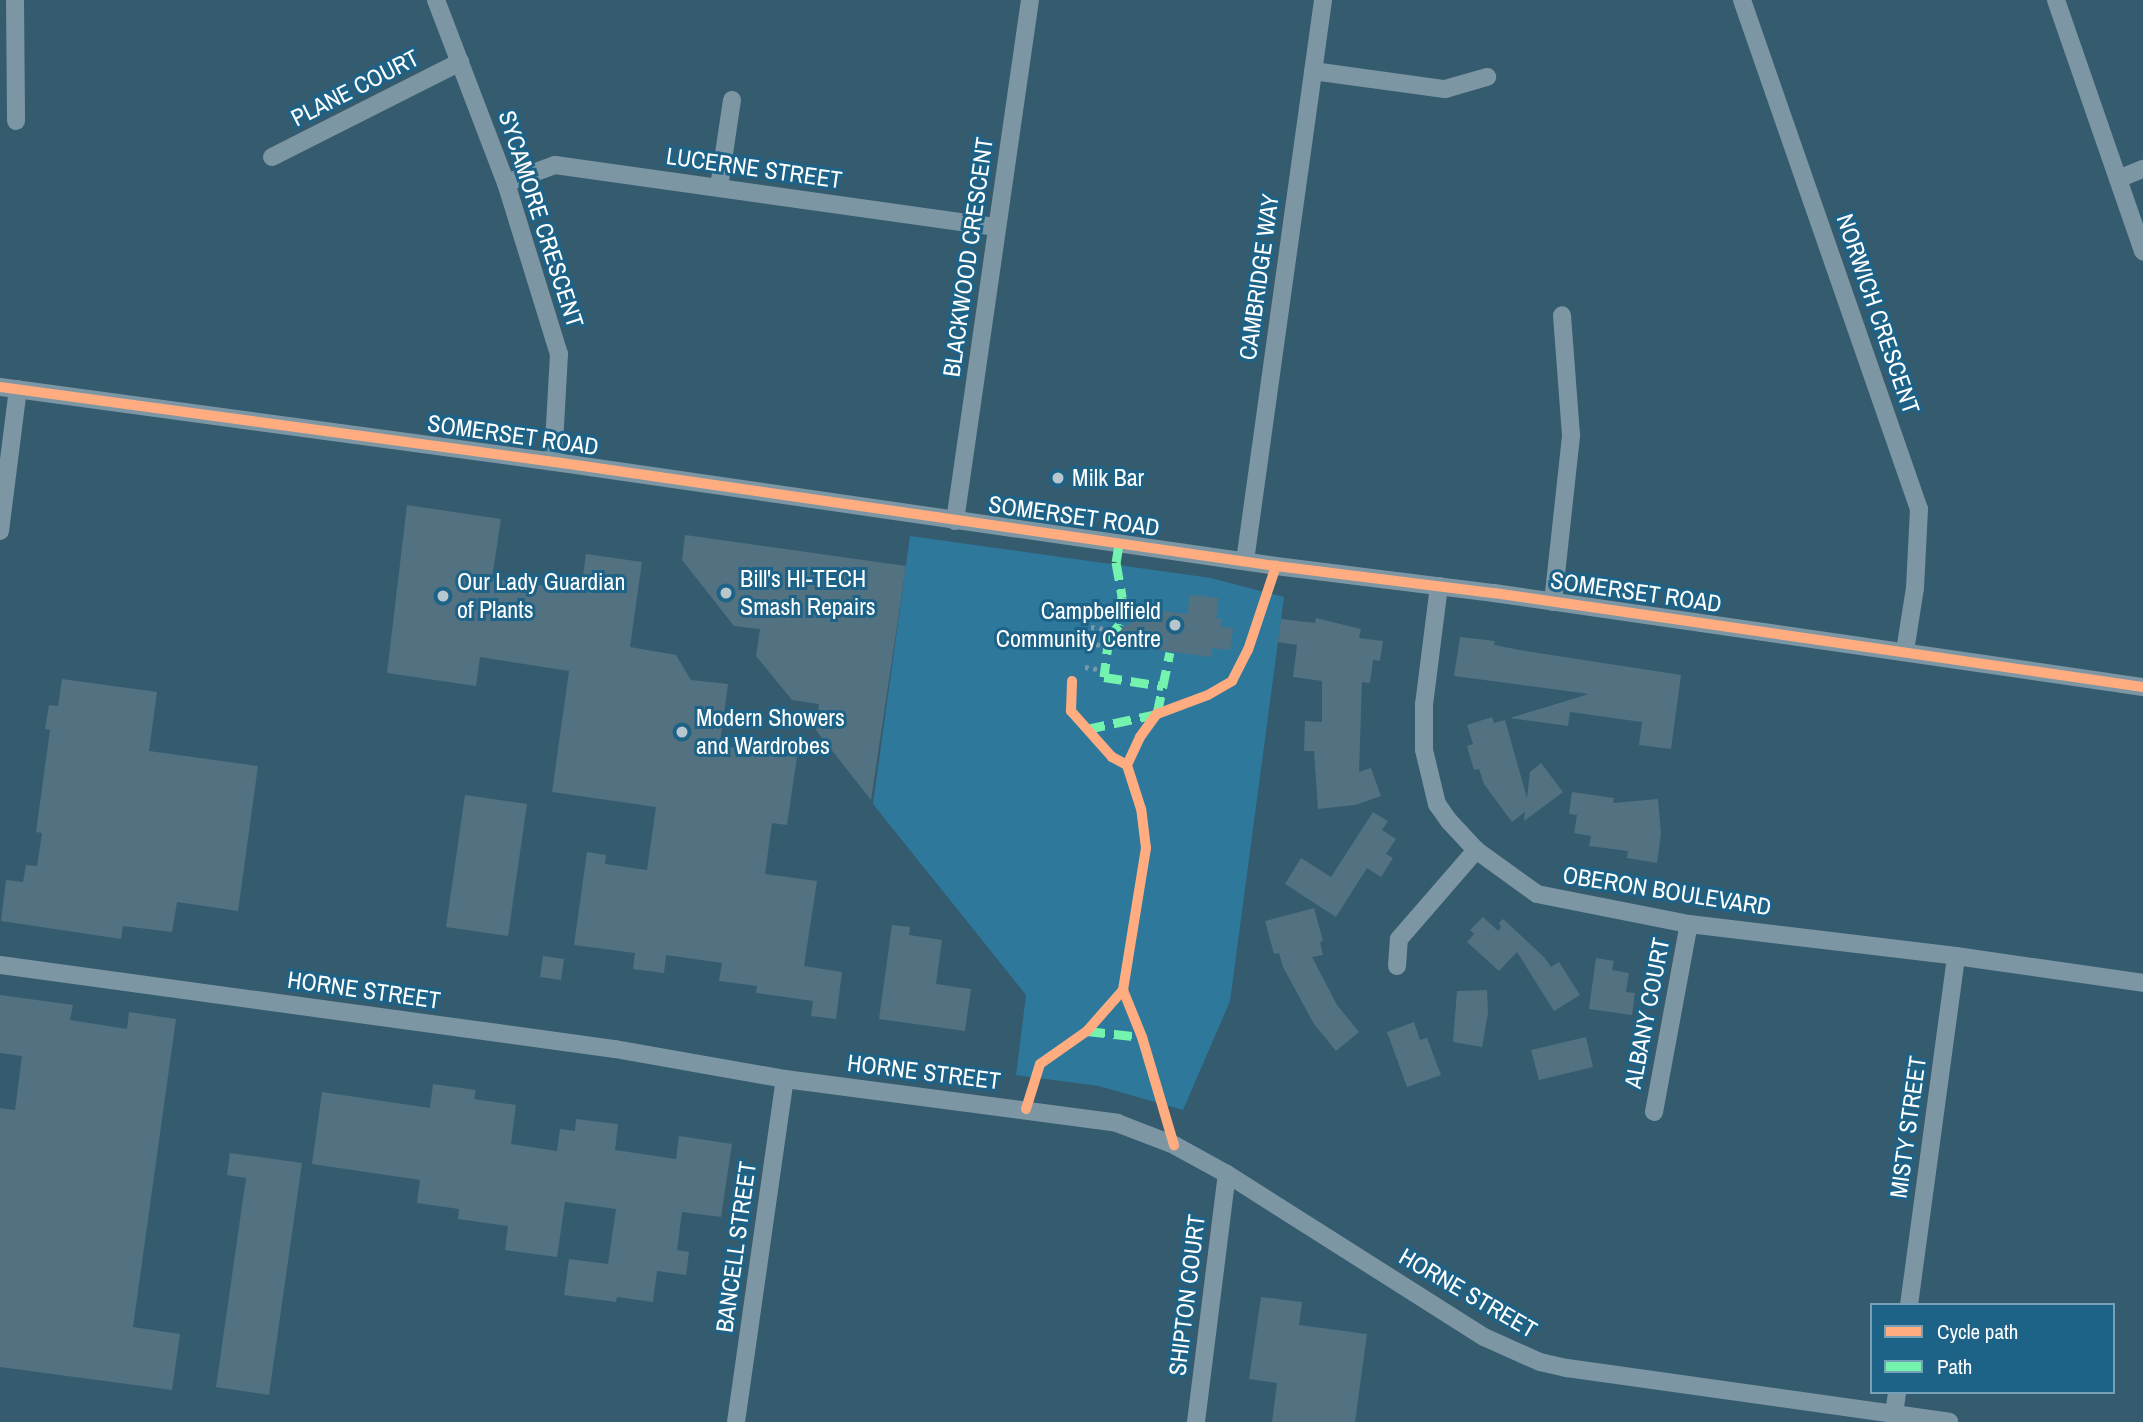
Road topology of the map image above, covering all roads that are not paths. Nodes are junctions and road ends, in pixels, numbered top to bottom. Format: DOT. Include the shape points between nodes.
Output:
graph roads {
  1 [pos="15,0"];
  2 [pos="436,0"];
  3 [pos="1030,0"];
  4 [pos="1323,0"];
  5 [pos="1742,0"];
  6 [pos="2056,0"];
  7 [pos="460,62"];
  8 [pos="1313,71"];
  9 [pos="1487,77"];
  10 [pos="732,100"];
  11 [pos="16,121"];
  12 [pos="272,157"];
  13 [pos="2143,169"];
  14 [pos="2118,178"];
  15 [pos="506,183"];
  16 [pos="719,187"];
  17 [pos="997,227"];
  18 [pos="2143,251"];
  19 [pos="1562,316"];
  20 [pos="0,387"];
  21 [pos="19,389"];
  22 [pos="553,461"];
  23 [pos="955,521"];
  24 [pos="0,531"];
  25 [pos="1245,561"];
  26 [pos="1438,586"];
  27 [pos="1553,601"];
  28 [pos="1905,652"];
  29 [pos="2143,687"];
  30 [pos="1476,850"];
  31 [pos="1689,923"];
  32 [pos="1956,956"];
  33 [pos="0,965"];
  34 [pos="1397,966"];
  35 [pos="2143,983"];
  36 [pos="785,1079"];
  37 [pos="1654,1112"];
  38 [pos="1227,1174"];
  39 [pos="1909,1303"];
  40 [pos="1897,1394"];
  41 [pos="1894,1414"];
  42 [pos="736,1422"];
  43 [pos="1196,1422"];
  44 [pos="1949,1422"];
  1 -- 11 [label="street"];
  2 -- 7 [label="street, SYCAMORE CRESCENT"];
  3 -- 17 [label="street, BLACKWOOD CRESCENT"];
  4 -- 8 [label="street, CAMBRIDGE WAY"];
  5 -- 28 [label="street, NORWICH CRESCENT" via="1919,509"];
  6 -- 14 [label="street"];
  7 -- 12 [label="street, PLANE COURT"];
  7 -- 15 [label="street, SYCAMORE CRESCENT"];
  8 -- 9 [label="street" via="1446,89"];
  8 -- 25 [label="street, CAMBRIDGE WAY"];
  10 -- 16 [label="street"];
  13 -- 14 [label="street"];
  14 -- 18 [label="street"];
  15 -- 16 [label="street, LUCERNE STREET" via="555,165"];
  15 -- 22 [label="street, SYCAMORE CRESCENT" via="559,354"];
  16 -- 17 [label="street, LUCERNE STREET"];
  17 -- 23 [label="street, BLACKWOOD CRESCENT"];
  19 -- 27 [label="street" via="1572,435"];
  20 -- 21 [label="street, SOMERSET ROAD"];
  21 -- 22 [label="street, SOMERSET ROAD"];
  21 -- 24 [label="street"];
  22 -- 23 [label="street, SOMERSET ROAD"];
  23 -- 25 [label="street, SOMERSET ROAD"];
  25 -- 26 [label="street, SOMERSET ROAD"];
  26 -- 27 [label="street, SOMERSET ROAD"];
  26 -- 30 [label="street, OBERON BOULEVARD" via="1424,704 1424,750 1437,804"];
  27 -- 28 [label="street, SOMERSET ROAD"];
  28 -- 29 [label="street, SOMERSET ROAD"];
  30 -- 31 [label="street, OBERON BOULEVARD" via="1537,894"];
  30 -- 34 [label="street" via="1399,939"];
  31 -- 32 [label="street, OBERON BOULEVARD"];
  31 -- 37 [label="street, ALBANY COURT"];
  32 -- 35 [label="street, OBERON BOULEVARD"];
  32 -- 39 [label="street, MISTY STREET"];
  33 -- 36 [label="street, HORNE STREET" via="615,1049"];
  36 -- 38 [label="street, HORNE STREET" via="1117,1123 1174,1144"];
  36 -- 42 [label="street, BANCELL STREET"];
  38 -- 41 [label="street, HORNE STREET" via="1484,1337 1541,1362"];
  38 -- 43 [label="street, SHIPTON COURT"];
  40 -- 41 [label="street"];
  41 -- 44 [label="street, HORNE STREET"];
}
